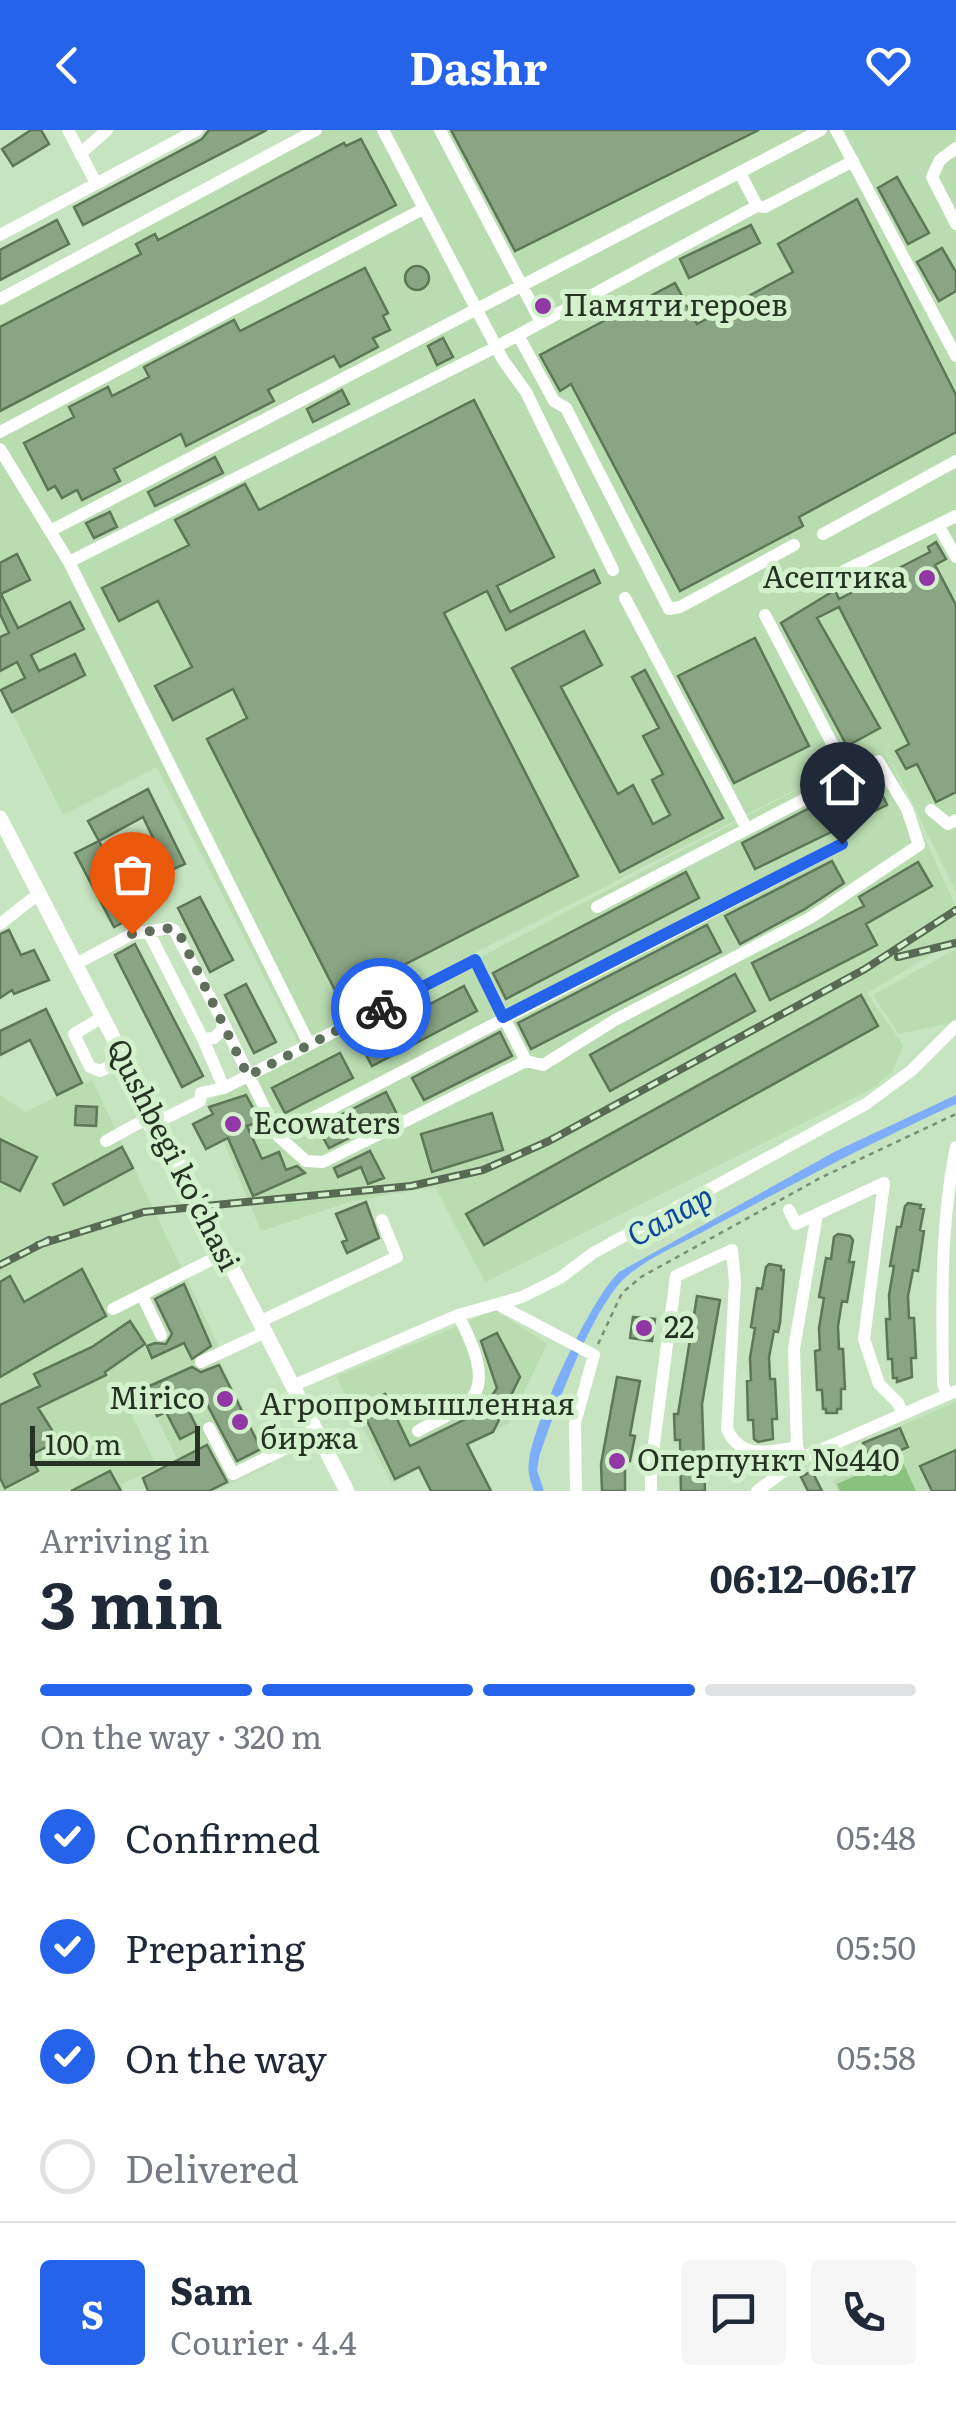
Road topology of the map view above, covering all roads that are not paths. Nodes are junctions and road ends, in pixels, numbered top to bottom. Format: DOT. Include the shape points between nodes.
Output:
graph roads {
  1 [pos="68,130"];
  2 [pos="107,130"];
  3 [pos="197,130"];
  4 [pos="316,130"];
  5 [pos="383,130"];
  6 [pos="440,130"];
  7 [pos="821,130"];
  8 [pos="836,130"];
  9 [pos="956,148"];
  10 [pos="80,154"];
  11 [pos="853,161"];
  12 [pos="740,172"];
  13 [pos="96,184"];
  14 [pos="757,206"];
  15 [pos="422,209"];
  16 [pos="956,224"];
  17 [pos="0,236"];
  18 [pos="521,285"];
  19 [pos="0,299"];
  20 [pos="477,308"];
  21 [pos="541,322"];
  22 [pos="518,336"];
  23 [pos="496,347"];
  24 [pos="956,356"];
  25 [pos="0,432"];
  26 [pos="0,449"];
  27 [pos="956,460"];
  28 [pos="956,516"];
  29 [pos="938,525"];
  30 [pos="50,531"];
  31 [pos="823,534"];
  32 [pos="794,546"];
  33 [pos="956,557"];
  34 [pos="68,562"];
  35 [pos="614,570"];
  36 [pos="844,571"];
  37 [pos="624,598"];
  38 [pos="765,615"];
  39 [pos="849,776"];
  40 [pos="931,810"];
  41 [pos="0,818"];
  42 [pos="956,820"];
  43 [pos="747,829"];
  44 [pos="0,836"];
  45 [pos="842,844"];
  46 [pos="32,898"];
  47 [pos="597,906"];
  48 [pos="0,924"];
  49 [pos="148,931"];
  50 [pos="76,964"];
  51 [pos="503,1017"];
  52 [pos="222,1020"];
  53 [pos="96,1021"];
  54 [pos="956,1026"];
  55 [pos="202,1039"];
  56 [pos="309,1044"];
  57 [pos="526,1061"];
  58 [pos="117,1063"];
  59 [pos="248,1076"];
  60 [pos="224,1088"];
  61 [pos="151,1122"];
  62 [pos="278,1136"];
  63 [pos="106,1140"];
  64 [pos="956,1147"];
  65 [pos="789,1210"];
  66 [pos="816,1214"];
  67 [pos="382,1220"];
  68 [pos="217,1257"];
  69 [pos="142,1296"];
  70 [pos="500,1306"];
  71 [pos="112,1309"];
  72 [pos="458,1316"];
  73 [pos="258,1329"];
  74 [pos="161,1335"];
  75 [pos="201,1362"];
  76 [pos="289,1388"];
  77 [pos="952,1393"];
  78 [pos="903,1414"];
  79 [pos="209,1428"];
  80 [pos="418,1430"];
  81 [pos="313,1435"];
  82 [pos="799,1453"];
  83 [pos="337,1491"];
  84 [pos="347,1491"];
  85 [pos="576,1491"];
  86 [pos="651,1491"];
  87 [pos="757,1491"];
  1 -- 10 [label="street"];
  2 -- 10 [label="street"];
  3 -- 13 [label="street"];
  4 -- 19 [label="street"];
  5 -- 15 [label="street"];
  6 -- 18 [label="street"];
  7 -- 12 [label="street"];
  8 -- 11 [label="street"];
  9 -- 16 [label="street" via="932,177"];
  10 -- 13 [label="street"];
  11 -- 14 [label="street"];
  11 -- 24 [label="street"];
  12 -- 14 [label="street"];
  12 -- 18 [label="street"];
  13 -- 17 [label="street"];
  14 -- 21 [label="street"];
  15 -- 20 [label="street"];
  15 -- 25 [label="street"];
  18 -- 20 [label="street"];
  18 -- 21 [label="street"];
  20 -- 23 [label="street"];
  20 -- 30 [label="street"];
  21 -- 22 [label="street"];
  22 -- 23 [label="street"];
  22 -- 32 [label="street" via="554,400 566,408 669,609"];
  23 -- 34 [label="street"];
  23 -- 35 [label="street" via="526,392"];
  26 -- 30 [label="street"];
  27 -- 31 [label="street"];
  28 -- 29 [label="street"];
  29 -- 33 [label="street"];
  29 -- 36 [label="street"];
  30 -- 34 [label="street"];
  34 -- 56 [label="street"];
  37 -- 43 [label="street"];
  38 -- 39 [label="street"];
  39 -- 43 [label="street"];
  39 -- 57 [label="street" via="878,761 919,844 810,918 615,1020 551,1062"];
  40 -- 42 [label="street" via="948,824"];
  41 -- 50 [label="main road, Qushbegi ko'chasi"];
  43 -- 47 [label="street"];
  44 -- 46 [label="main road, Qushbegi ko'chasi"];
  45 -- 51 [label="street"];
  46 -- 48 [label="street"];
  46 -- 53 [label="main road, Qushbegi ko'chasi"];
  49 -- 50 [label="street"];
  49 -- 52 [label="street" via="170,928 180,935"];
  49 -- 55 [label="street"];
  50 -- 61 [label="main road, Qushbegi ko'chasi"];
  51 -- 56 [label="street" via="475,960"];
  51 -- 57 [label="street"];
  51 -- 62 [label="street"];
  52 -- 55 [label="street" via="220,1034"];
  52 -- 59 [label="street"];
  53 -- 58 [label="main road, Qushbegi ko'chasi"];
  53 -- 58 [label="street" via="74,1034 90,1067 100,1071"];
  54 -- 70 [label="street" via="866,1104"];
  55 -- 60 [label="street"];
  56 -- 59 [label="street"];
  57 -- 62 [label="street" via="323,1162 306,1161"];
  58 -- 61 [label="main road, Qushbegi ko'chasi"];
  59 -- 60 [label="street"];
  59 -- 62 [label="street"];
  60 -- 61 [label="street"];
  61 -- 63 [label="street"];
  61 -- 68 [label="main road, Qushbegi ko'chasi"];
  61 -- 73 [label="main road, Qushbegi ko'chasi"];
  64 -- 77 [label="street" via="942,1280 943,1384"];
  65 -- 66 [label="street" via="796,1224"];
  66 -- 78 [label="street" via="884,1183 864,1339 879,1384"];
  66 -- 82 [label="street" via="795,1334"];
  67 -- 73 [label="street" via="397,1257"];
  68 -- 69 [label="street"];
  68 -- 73 [label="main road, Qushbegi ko'chasi"];
  69 -- 71 [label="street"];
  69 -- 74 [label="street"];
  70 -- 72 [label="street"];
  70 -- 85 [label="street" via="594,1354 575,1423"];
  72 -- 76 [label="street"];
  72 -- 80 [label="street" via="476,1349 478,1389 469,1402"];
  73 -- 75 [label="street"];
  73 -- 76 [label="main road, Qushbegi ko'chasi"];
  76 -- 81 [label="main road, Qushbegi ko'chasi"];
  77 -- 78 [label="street"];
  78 -- 82 [label="street"];
  79 -- 81 [label="street" via="233,1474"];
  81 -- 83 [label="main road, Qushbegi ko'chasi"];
  81 -- 84 [label="main road, Qushbegi ko'chasi"];
  82 -- 86 [label="street" via="751,1452 727,1428 732,1250 676,1276"];
  82 -- 87 [label="street"];
}
